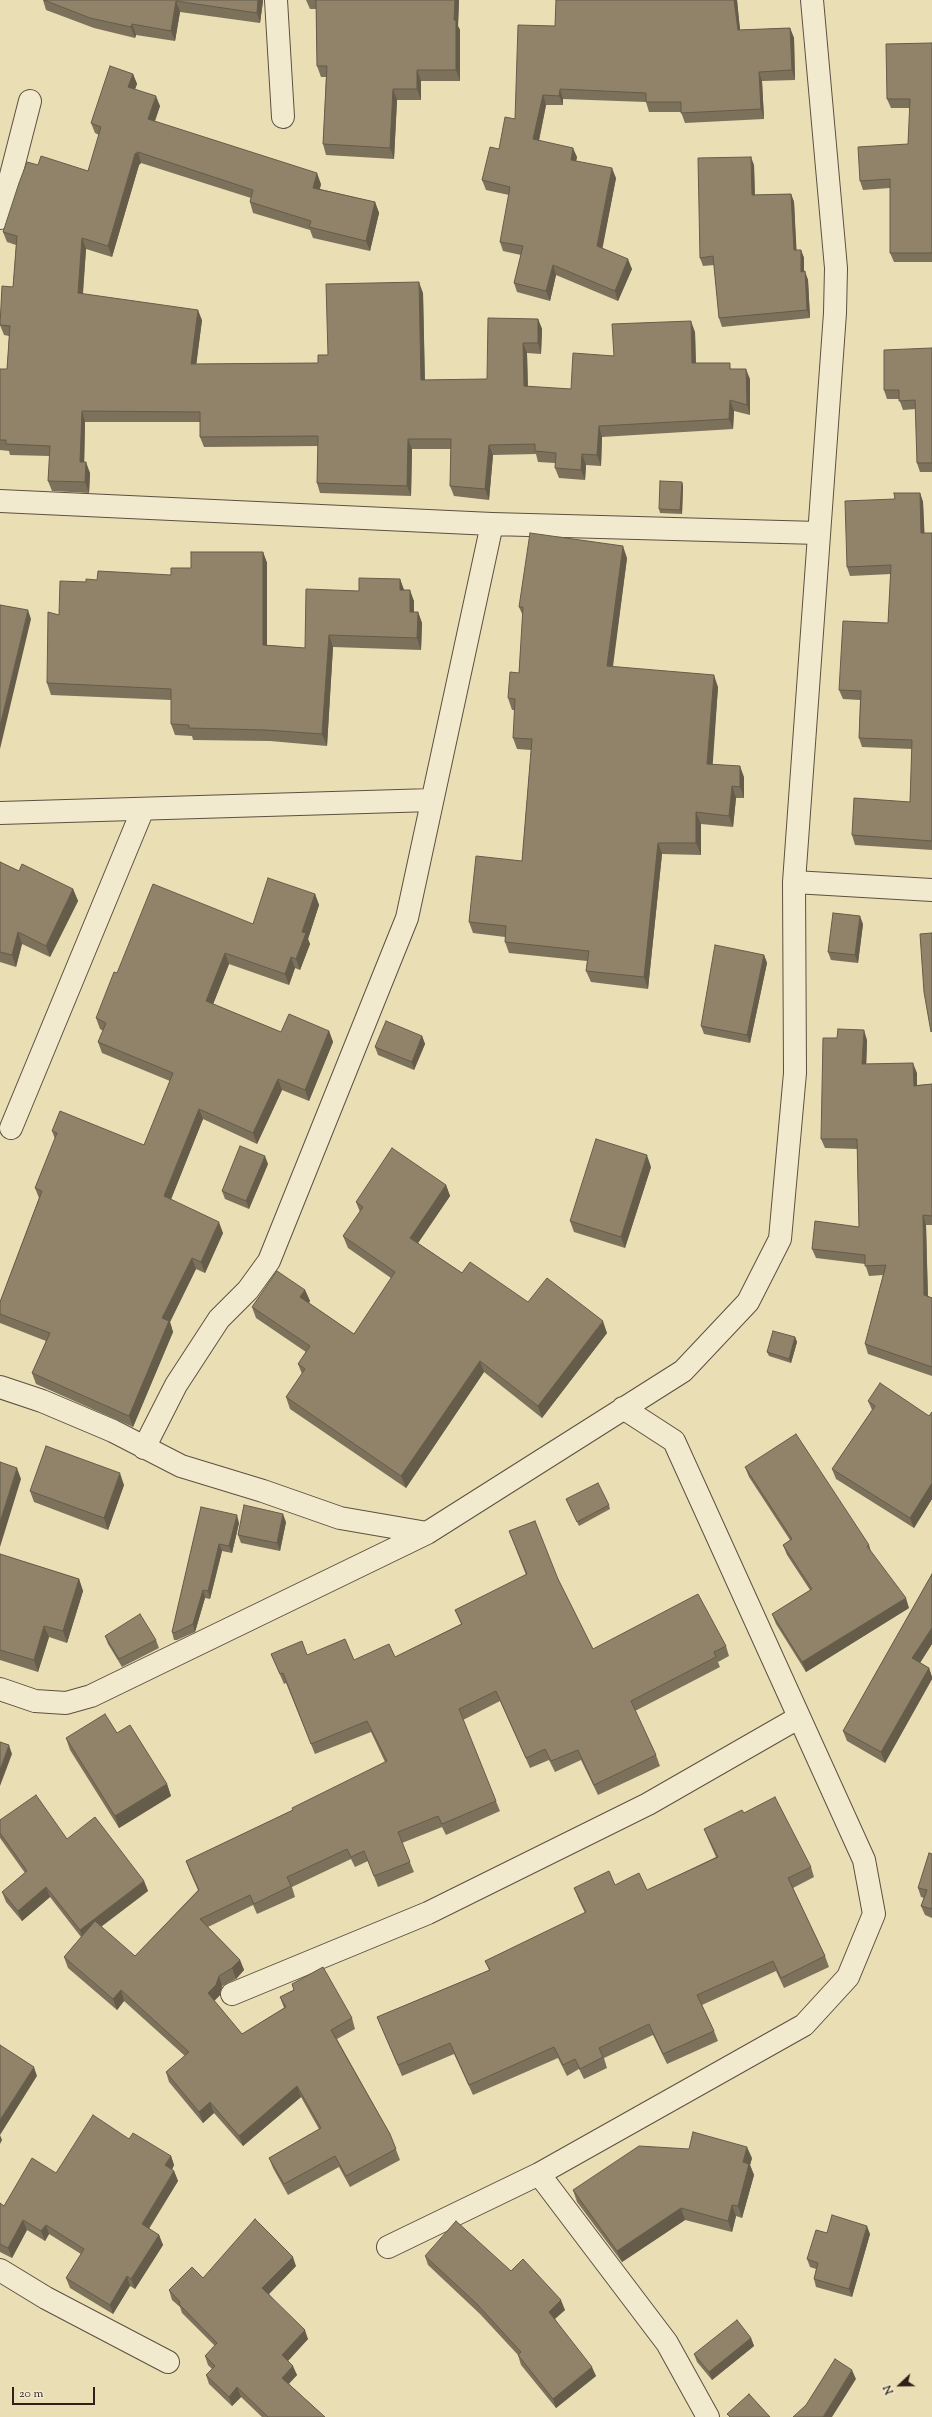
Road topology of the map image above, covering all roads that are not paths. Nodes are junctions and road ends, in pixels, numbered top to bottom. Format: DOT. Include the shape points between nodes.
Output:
graph roads {
  1 [pos="276,0"];
  2 [pos="812,0"];
  3 [pos="30,101"];
  4 [pos="283,117"];
  5 [pos="6,175"];
  6 [pos="0,218"];
  7 [pos="0,501"];
  8 [pos="492,524"];
  9 [pos="818,533"];
  10 [pos="432,800"];
  11 [pos="143,809"];
  12 [pos="0,813"];
  13 [pos="794,882"];
  14 [pos="932,890"];
  15 [pos="11,1128"];
  16 [pos="0,1387"];
  17 [pos="623,1408"];
  18 [pos="144,1448"];
  19 [pos="427,1533"];
  20 [pos="0,1689"];
  21 [pos="798,1718"];
  22 [pos="232,1994"];
  23 [pos="539,2174"];
  24 [pos="388,2247"];
  25 [pos="0,2270"];
  26 [pos="168,2362"];
  27 [pos="708,2417"];
  1 -- 4 [label="street"];
  2 -- 9 [label="street" via="836,268 835,313"];
  3 -- 5 [label="street"];
  5 -- 6 [label="street"];
  7 -- 8 [label="street"];
  8 -- 9 [label="street"];
  8 -- 10 [label="street"];
  9 -- 13 [label="street"];
  10 -- 11 [label="street"];
  10 -- 18 [label="street" via="407,918 269,1261 248,1290 214,1325 176,1385"];
  11 -- 12 [label="street"];
  11 -- 15 [label="street"];
  13 -- 14 [label="street"];
  13 -- 17 [label="street" via="795,1073 780,1239 748,1302 683,1371"];
  16 -- 18 [label="street" via="114,1431"];
  17 -- 19 [label="street"];
  17 -- 21 [label="street" via="674,1442"];
  18 -- 19 [label="street" via="181,1466 340,1518"];
  19 -- 20 [label="street" via="91,1696 66,1703 35,1701"];
  21 -- 22 [label="street" via="648,1804 428,1913"];
  21 -- 23 [label="street" via="864,1860 874,1914 848,1977 804,2025"];
  23 -- 24 [label="street"];
  23 -- 27 [label="street" via="667,2343"];
  25 -- 26 [label="street" via="46,2298"];
}
